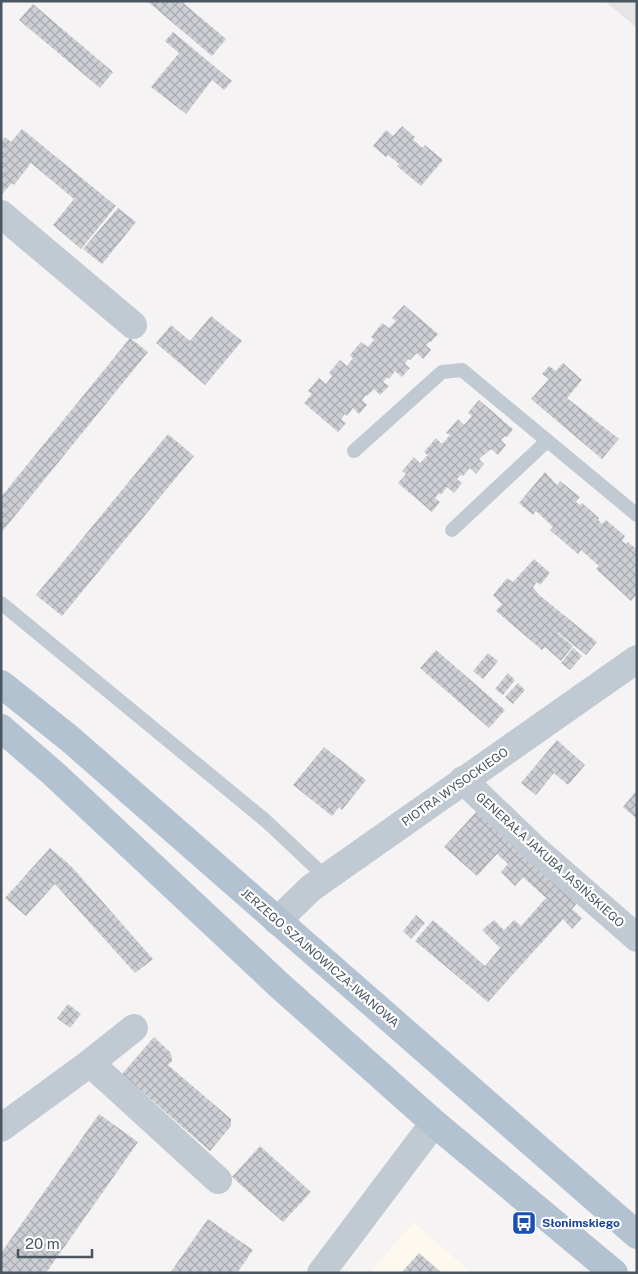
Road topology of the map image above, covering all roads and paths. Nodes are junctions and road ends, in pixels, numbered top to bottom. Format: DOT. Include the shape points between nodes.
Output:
graph roads {
  1 [pos="1,214"];
  2 [pos="133,325"];
  3 [pos="547,441"];
  4 [pos="354,451"];
  5 [pos="637,515"];
  6 [pos="452,530"];
  7 [pos="1,603"];
  8 [pos="637,659"];
  9 [pos="1,684"];
  10 [pos="1,728"];
  11 [pos="463,780"];
  12 [pos="325,879"];
  13 [pos="277,920"];
  14 [pos="637,938"];
  15 [pos="134,1028"];
  16 [pos="90,1063"];
  17 [pos="434,1123"];
  18 [pos="1,1128"];
  19 [pos="218,1180"];
  20 [pos="637,1235"];
  21 [pos="326,1271"];
  22 [pos="614,1273"];
  1 -- 2 [label="street"];
  3 -- 4 [label="lane" via="462,370 452,370 442,372"];
  3 -- 5 [label="lane"];
  3 -- 6 [label="lane"];
  7 -- 12 [label="lane" via="266,820"];
  8 -- 11 [label="street, PIOTRA WYSOCKIEGO"];
  9 -- 13 [label="main road, JERZEGO SZAJNOWICZA-IWANOWA" via="70,739"];
  10 -- 17 [label="main road" via="279,985"];
  11 -- 12 [label="street, PIOTRA WYSOCKIEGO"];
  11 -- 14 [label="street, GENERAŁA JAKUBA JASIŃSKIEGO" via="534,849"];
  12 -- 13 [label="street, PIOTRA WYSOCKIEGO"];
  13 -- 20 [label="main road, JERZEGO SZAJNOWICZA-IWANOWA"];
  15 -- 16 [label="street"];
  16 -- 18 [label="street"];
  16 -- 19 [label="street"];
  17 -- 21 [label="street"];
  17 -- 22 [label="main road"];
}
